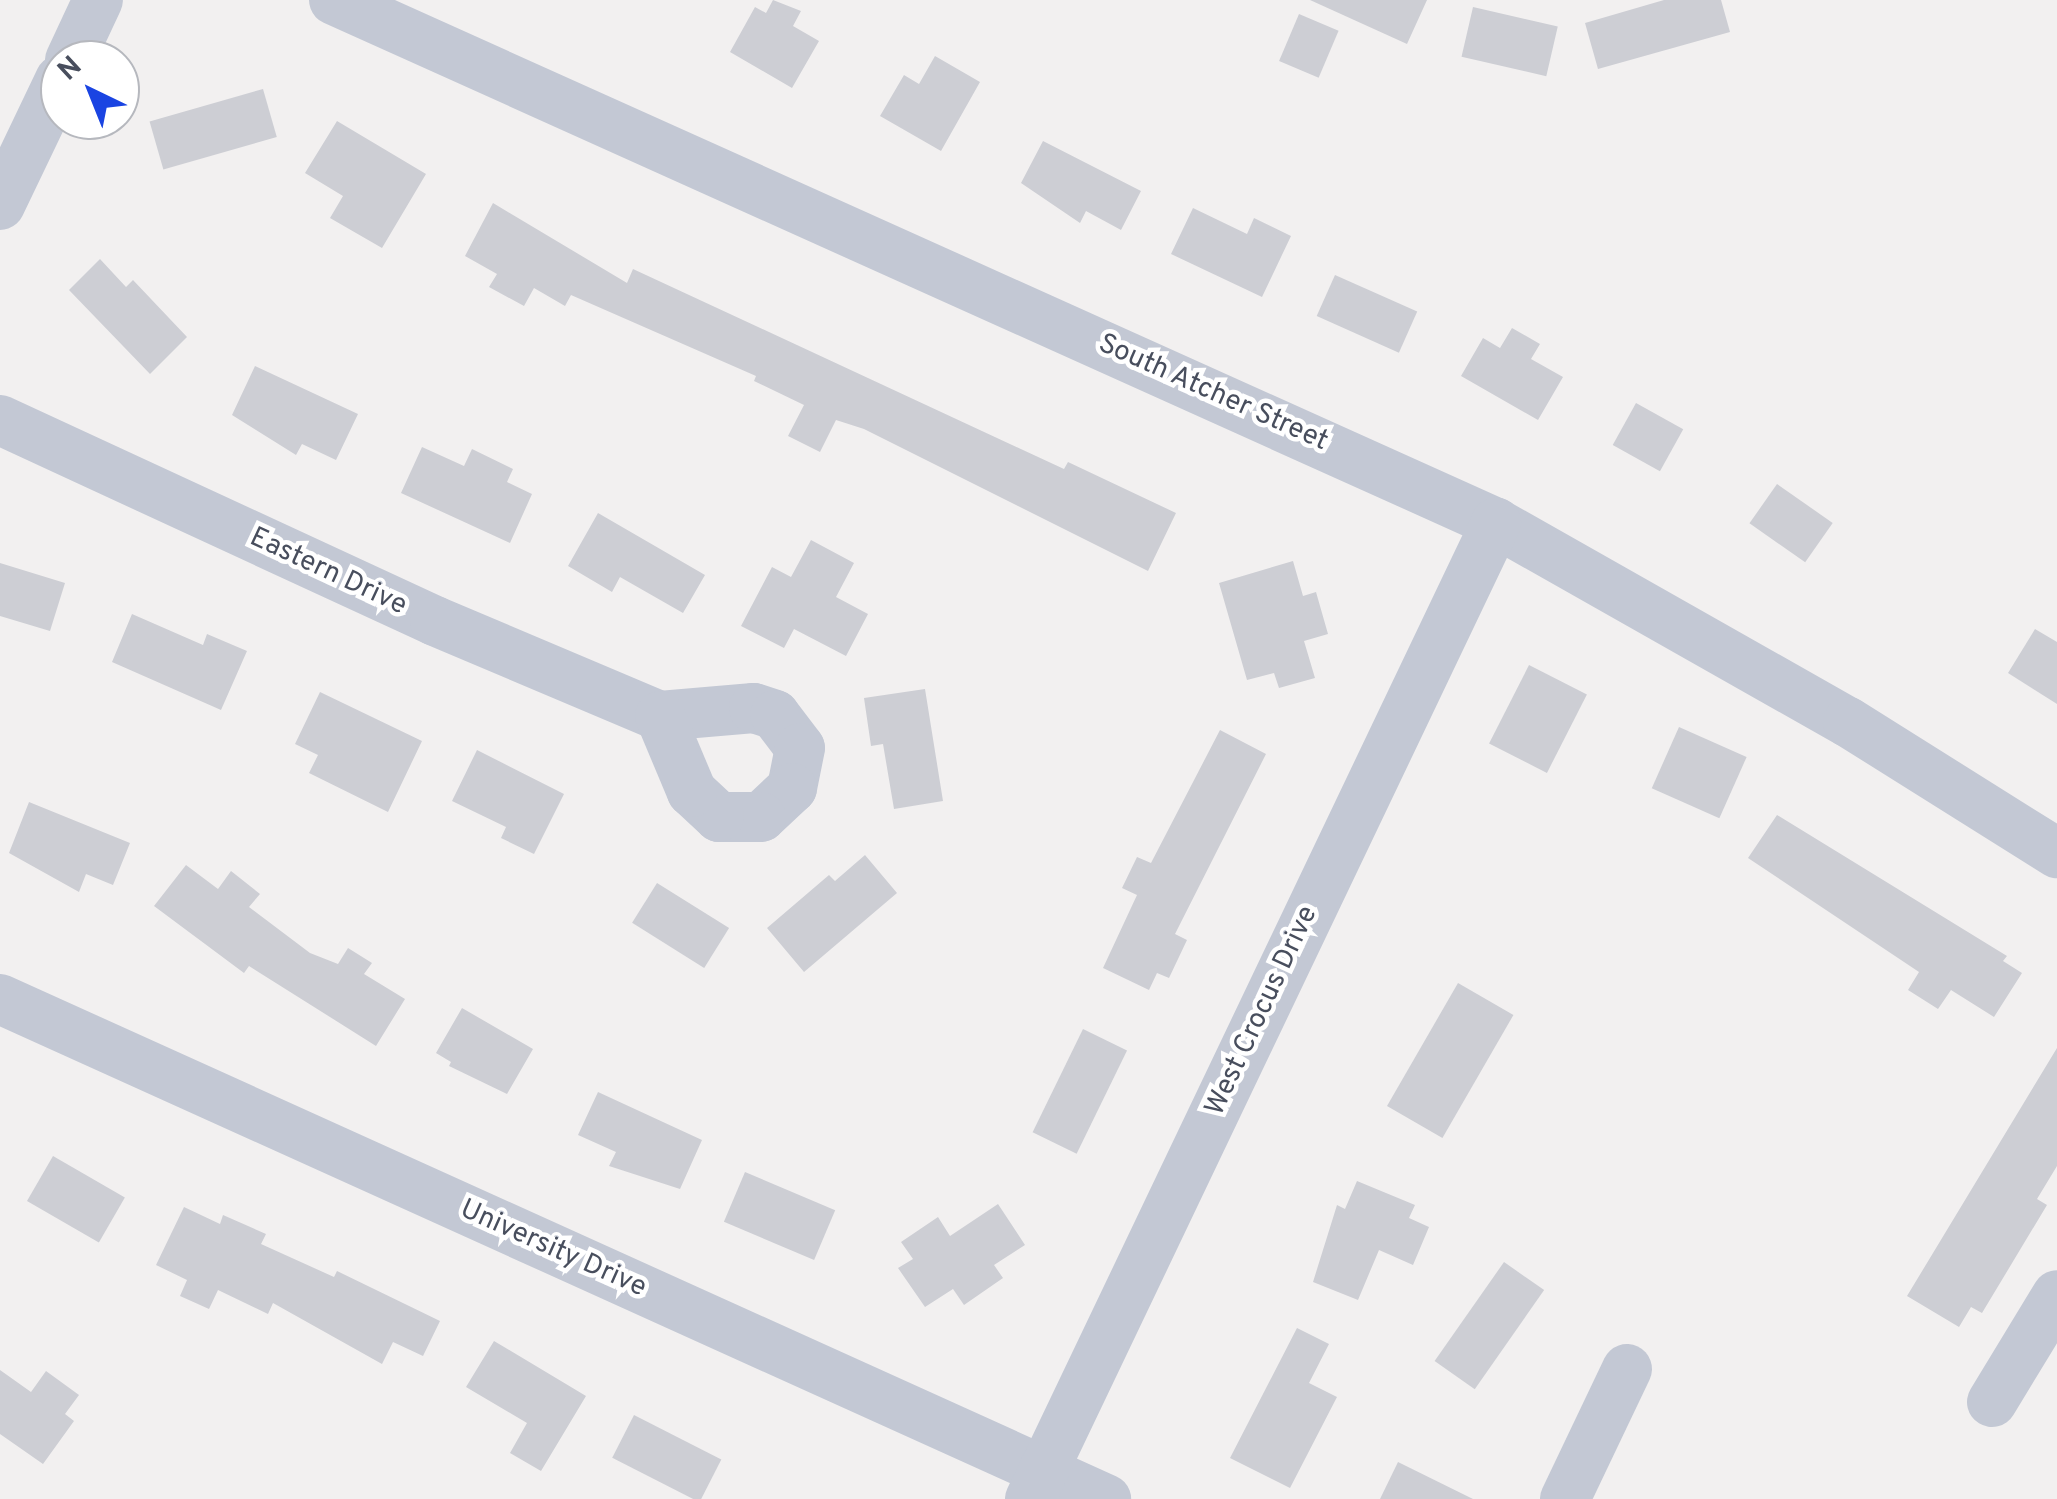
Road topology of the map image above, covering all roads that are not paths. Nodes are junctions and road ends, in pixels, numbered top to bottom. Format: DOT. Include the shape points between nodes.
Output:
graph roads {
  1 [pos="98,0"];
  2 [pos="334,0"];
  3 [pos="79,40"];
  4 [pos="40,122"];
  5 [pos="0,205"];
  6 [pos="0,420"];
  7 [pos="1496,523"];
  8 [pos="660,716"];
  9 [pos="2057,853"];
  10 [pos="0,1000"];
  11 [pos="2057,1294"];
  12 [pos="1628,1369"];
  13 [pos="1992,1402"];
  14 [pos="1036,1485"];
  15 [pos="1106,1499"];
  16 [pos="1565,1499"];
  1 -- 3 [label="street"];
  2 -- 7 [label="street, South Atcher Street"];
  4 -- 5 [label="street"];
  6 -- 8 [label="street, Eastern Drive"];
  7 -- 9 [label="street, South Atcher Street" via="1848,722"];
  7 -- 14 [label="street, West Crocus Drive"];
  10 -- 14 [label="street, University Drive"];
  11 -- 13 [label="street"];
  12 -- 16 [label="street"];
  14 -- 15 [label="street, University Drive"];
}
